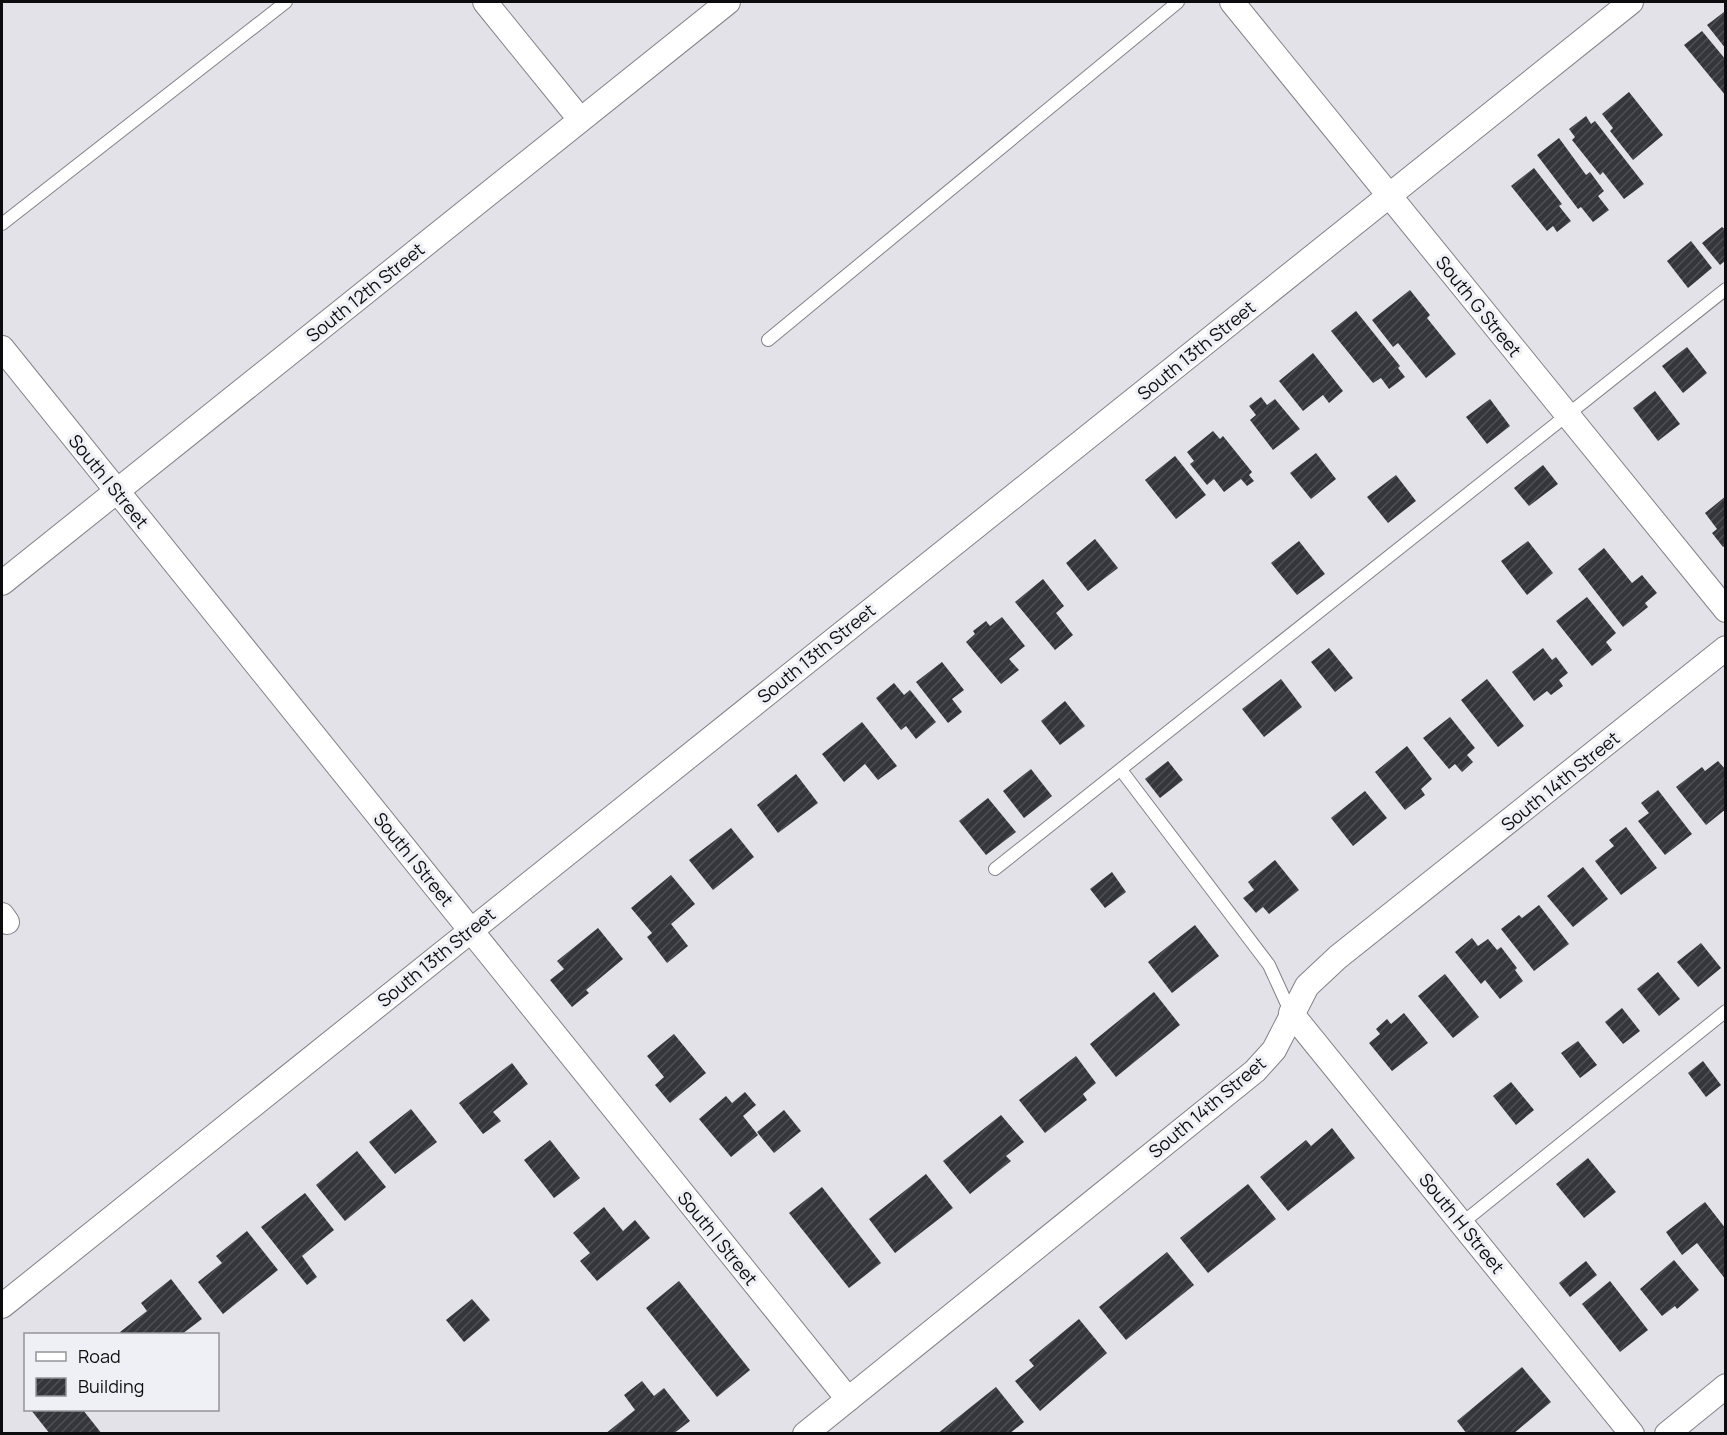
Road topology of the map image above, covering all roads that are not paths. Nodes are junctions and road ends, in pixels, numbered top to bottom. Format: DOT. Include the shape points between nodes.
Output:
graph roads {
  1 [pos="286,2"];
  2 [pos="484,2"];
  3 [pos="728,2"];
  4 [pos="1178,2"];
  5 [pos="1232,2"];
  6 [pos="1631,2"];
  7 [pos="579,118"];
  8 [pos="1390,195"];
  9 [pos="2,224"];
  10 [pos="1725,289"];
  11 [pos="768,340"];
  12 [pos="2,348"];
  13 [pos="1568,416"];
  14 [pos="118,492"];
  15 [pos="2,583"];
  16 [pos="1725,610"];
  17 [pos="1725,648"];
  18 [pos="1121,770"];
  19 [pos="995,869"];
  20 [pos="470,930"];
  21 [pos="1725,1011"];
  22 [pos="1292,1012"];
  23 [pos="1462,1223"];
  24 [pos="2,1306"];
  25 [pos="1725,1386"];
  26 [pos="848,1399"];
  27 [pos="805,1434"];
  28 [pos="1632,1434"];
  29 [pos="1667,1434"];
  1 -- 9 [label="lane"];
  2 -- 7 [label="street"];
  3 -- 7 [label="street, South 12th Street"];
  4 -- 11 [label="lane"];
  5 -- 8 [label="street, South G Street"];
  6 -- 8 [label="street, South 13th Street"];
  7 -- 14 [label="street, South 12th Street"];
  8 -- 13 [label="street, South G Street"];
  8 -- 20 [label="street, South 13th Street"];
  10 -- 13 [label="lane"];
  12 -- 14 [label="street, South I Street"];
  13 -- 16 [label="street, South G Street"];
  13 -- 18 [label="lane"];
  14 -- 15 [label="street, South 12th Street"];
  14 -- 20 [label="street, South I Street"];
  17 -- 22 [label="street, South 14th Street" via="1338,957 1307,986"];
  18 -- 19 [label="lane"];
  18 -- 22 [label="lane" via="1269,965"];
  20 -- 24 [label="street, South 13th Street"];
  20 -- 26 [label="street, South I Street"];
  21 -- 23 [label="lane"];
  22 -- 23 [label="street, South H Street"];
  22 -- 26 [label="street, South 14th Street" via="1274,1050 1255,1071"];
  23 -- 28 [label="street, South H Street"];
  25 -- 29 [label="street"];
  26 -- 27 [label="street, South 14th Street"];
}
